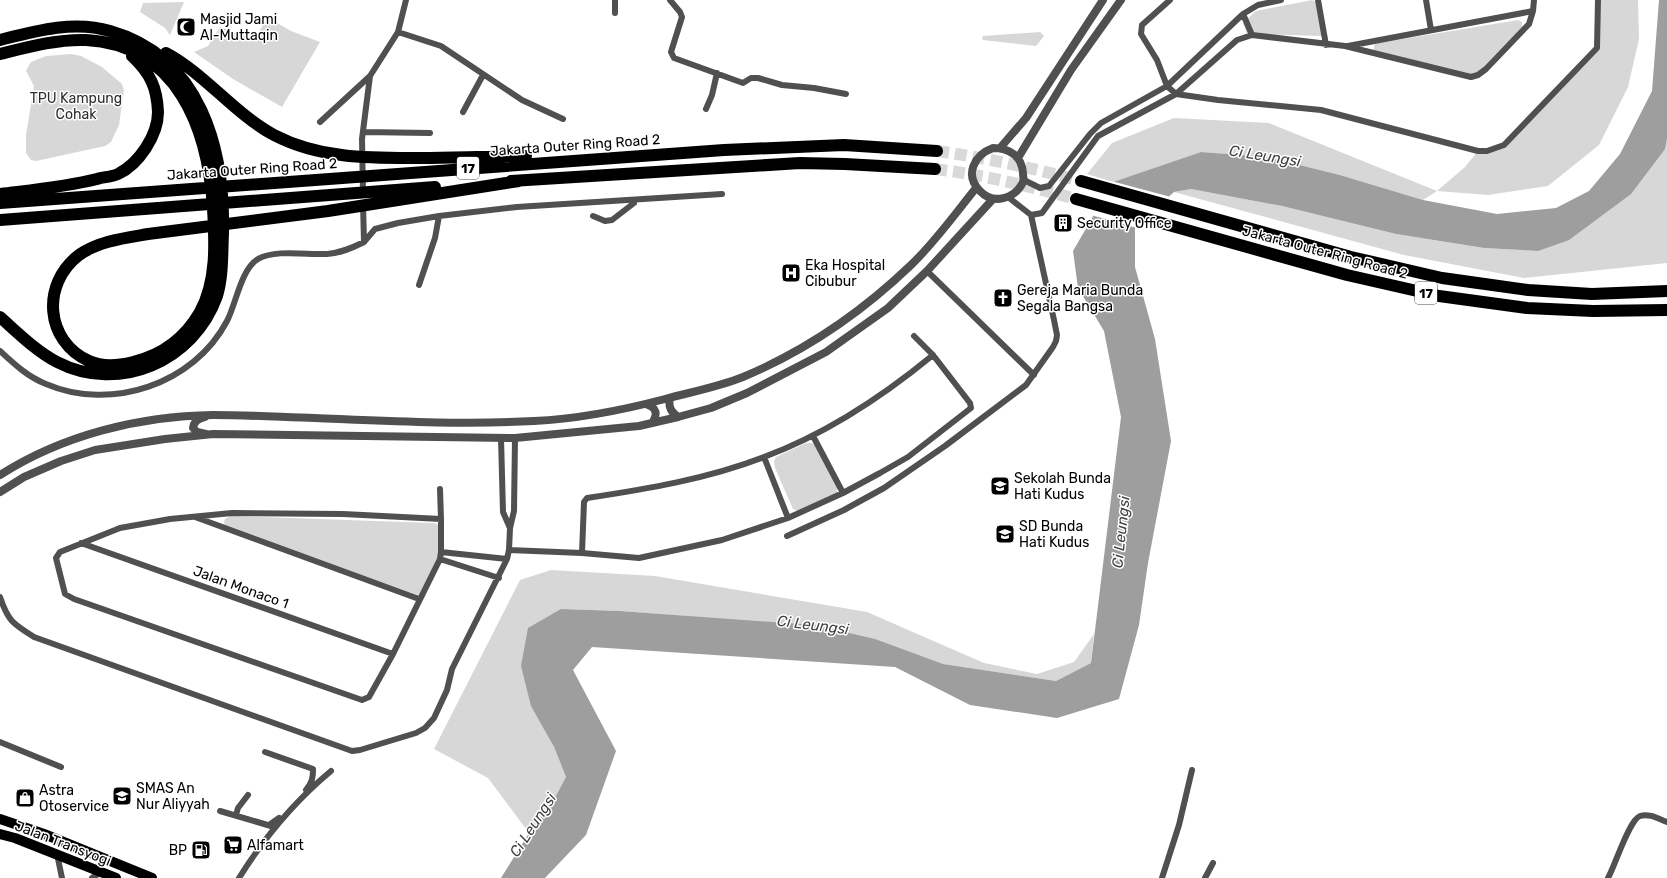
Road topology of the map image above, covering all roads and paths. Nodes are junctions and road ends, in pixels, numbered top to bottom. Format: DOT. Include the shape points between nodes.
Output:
graph roads {
  1 [pos="406,0"];
  2 [pos="615,0"];
  3 [pos="670,0"];
  4 [pos="1103,0"];
  5 [pos="1121,0"];
  6 [pos="1170,0"];
  7 [pos="1281,0"];
  8 [pos="1318,0"];
  9 [pos="1426,0"];
  10 [pos="1534,0"];
  11 [pos="1598,0"];
  12 [pos="1534,11"];
  13 [pos="615,13"];
  14 [pos="1243,14"];
  15 [pos="1431,30"];
  16 [pos="398,32"];
  17 [pos="1252,35"];
  18 [pos="133,39"];
  19 [pos="0,40"];
  20 [pos="110,44"];
  21 [pos="1326,45"];
  22 [pos="1345,46"];
  23 [pos="0,54"];
  24 [pos="717,73"];
  25 [pos="484,75"];
  26 [pos="370,76"];
  27 [pos="1167,86"];
  28 [pos="846,94"];
  29 [pos="1176,94"];
  30 [pos="706,109"];
  31 [pos="463,112"];
  32 [pos="563,118"];
  33 [pos="320,122"];
  34 [pos="363,132"];
  35 [pos="430,133"];
  36 [pos="1000,148"];
  37 [pos="937,151"];
  38 [pos="211,153"];
  39 [pos="651,154"];
  40 [pos="1018,158"];
  41 [pos="936,169"];
  42 [pos="1024,180"];
  43 [pos="519,181"];
  44 [pos="1081,181"];
  45 [pos="976,188"];
  46 [pos="0,194"];
  47 [pos="722,194"];
  48 [pos="1008,197"];
  49 [pos="993,199"];
  50 [pos="1076,199"];
  51 [pos="633,202"];
  52 [pos="0,203"];
  53 [pos="638,210"];
  54 [pos="1031,215"];
  55 [pos="439,216"];
  56 [pos="593,216"];
  57 [pos="0,220"];
  58 [pos="364,242"];
  59 [pos="219,249"];
  60 [pos="926,271"];
  61 [pos="419,285"];
  62 [pos="1667,291"];
  63 [pos="1667,310"];
  64 [pos="0,317"];
  65 [pos="914,336"];
  66 [pos="0,351"];
  67 [pos="933,355"];
  68 [pos="1034,375"];
  69 [pos="670,398"];
  70 [pos="646,404"];
  71 [pos="213,415"];
  72 [pos="678,417"];
  73 [pos="652,423"];
  74 [pos="212,434"];
  75 [pos="813,436"];
  76 [pos="501,438"];
  77 [pos="515,438"];
  78 [pos="764,457"];
  79 [pos="0,475"];
  80 [pos="502,484"];
  81 [pos="514,484"];
  82 [pos="440,489"];
  83 [pos="0,492"];
  84 [pos="843,493"];
  85 [pos="193,516"];
  86 [pos="788,518"];
  87 [pos="441,519"];
  88 [pos="510,528"];
  89 [pos="787,536"];
  90 [pos="81,543"];
  91 [pos="509,550"];
  92 [pos="582,553"];
  93 [pos="441,556"];
  94 [pos="507,559"];
  95 [pos="499,578"];
  96 [pos="0,597"];
  97 [pos="419,599"];
  98 [pos="393,654"];
  99 [pos="0,742"];
  100 [pos="264,752"];
  101 [pos="61,768"];
  102 [pos="1192,770"];
  103 [pos="332,771"];
  104 [pos="248,795"];
  105 [pos="220,810"];
  106 [pos="236,815"];
  107 [pos="0,819"];
  108 [pos="1667,822"];
  109 [pos="272,826"];
  110 [pos="0,834"];
  111 [pos="57,854"];
  112 [pos="1213,864"];
  113 [pos="101,872"];
  114 [pos="62,878"];
  115 [pos="92,878"];
  116 [pos="116,878"];
  117 [pos="152,878"];
  118 [pos="239,878"];
  119 [pos="1162,878"];
  120 [pos="1206,878"];
  121 [pos="1608,878"];
  1 -- 16 [label="street"];
  2 -- 13 [label="street"];
  3 -- 24 [label="street" via="682,17 672,56"];
  4 -- 36 [label="street" via="1026,118"];
  5 -- 40 [label="street" via="1071,70"];
  6 -- 27 [label="street" via="1142,25 1141,34 1157,60"];
  7 -- 14 [label="street" via="1258,5"];
  8 -- 21 [label="street"];
  9 -- 15 [label="street"];
  10 -- 12 [label="street"];
  11 -- 29 [label="street" via="1597,48 1504,145 1487,150 1478,151 1321,110"];
  12 -- 15 [label="street"];
  12 -- 22 [label="street" via="1529,24 1486,69 1471,77"];
  14 -- 17 [label="street"];
  14 -- 27 [label="street"];
  15 -- 22 [label="street"];
  16 -- 25 [label="street" via="441,46"];
  16 -- 26 [label="street"];
  17 -- 21 [label="street"];
  17 -- 29 [label="street" via="1237,40"];
  18 -- 19 [label="highway" via="109,30 76,26 45,29"];
  18 -- 38 [label="highway" via="156,52 180,75 194,95 207,120"];
  18 -- 39 [label="highway" via="167,54 274,135 318,152 367,158"];
  20 -- 23 [label="highway" via="87,40 65,41"];
  20 -- 38 [label="highway" via="150,60 172,81 185,100"];
  20 -- 46 [label="highway" via="130,54 143,66 153,83 158,120 152,138 134,162 118,174 85,182"];
  21 -- 22 [label="street"];
  24 -- 28 [label="street" via="743,83 751,78 758,78 782,85"];
  24 -- 30 [label="street"];
  25 -- 31 [label="street"];
  25 -- 32 [label="street" via="522,100"];
  26 -- 33 [label="street"];
  26 -- 34 [label="street"];
  27 -- 29 [label="street"];
  27 -- 42 [label="street" via="1101,123 1049,186 1040,188"];
  29 -- 54 [label="street" via="1098,136 1042,213"];
  34 -- 35 [label="street"];
  34 -- 58 [label="street"];
  36 -- 40 [label="street"];
  36 -- 45 [label="street" via="986,151 976,160 972,174"];
  37 -- 39 [label="highway, Jakarta Outer Ring Road 2 / 17" via="844,145"];
  38 -- 59 [label="highway" via="222,184 224,215"];
  39 -- 52 [label="highway, Jakarta Outer Ring Road 2 / 17"];
  40 -- 42 [label="street" via="1023,168"];
  41 -- 43 [label="highway, 17" via="800,163"];
  42 -- 48 [label="street" via="1015,193"];
  43 -- 57 [label="highway, 17"];
  43 -- 59 [label="highway" via="328,211 148,234 99,245 80,255 65,269 55,286 52,304 55,322 62,339 73,352 91,362 111,365 131,363 150,357 172,344 188,329 200,312"];
  44 -- 62 [label="highway, Jakarta Outer Ring Road 2 / 17" via="1351,257 1442,278 1528,290 1592,294"];
  45 -- 49 [label="street" via="983,195"];
  45 -- 69 [label="street" via="912,265 862,308 827,333 741,378"];
  47 -- 51 [label="street"];
  48 -- 49 [label="street"];
  48 -- 54 [label="street"];
  49 -- 60 [label="street"];
  50 -- 63 [label="highway, Jakarta Outer Ring Road 2 / 17" via="1347,275 1439,296 1527,308 1593,311"];
  51 -- 53 [label="street"];
  51 -- 55 [label="street" via="616,200 517,207"];
  51 -- 56 [label="street" via="612,220 605,221"];
  54 -- 68 [label="street" via="1057,335 1054,347"];
  55 -- 58 [label="street" via="398,222 375,229"];
  55 -- 61 [label="street" via="435,238"];
  58 -- 66 [label="street" via="347,250 328,254 285,254 258,259 250,266 227,321 204,352 173,376 133,392 98,395 60,389 30,376"];
  59 -- 64 [label="highway" via="221,273 217,295 207,317 193,336 173,354 131,372 108,375 85,373 57,362 34,347"];
  60 -- 68 [label="street"];
  60 -- 72 [label="street" via="888,308 826,352 747,393 711,408"];
  65 -- 67 [label="street"];
  67 -- 75 [label="street" via="884,393"];
  67 -- 84 [label="street" via="970,403 970,408 908,456"];
  68 -- 89 [label="street" via="1026,385 946,446 884,488 824,520"];
  69 -- 70 [label="street"];
  69 -- 72 [label="street" via="670,410"];
  70 -- 71 [label="street" via="579,417 464,423"];
  70 -- 73 [label="street" via="656,412"];
  71 -- 74 [label="street" via="198,419 193,428 197,432"];
  71 -- 79 [label="street" via="164,418 102,430 55,446"];
  72 -- 73 [label="street"];
  73 -- 77 [label="street"];
  74 -- 76 [label="street"];
  74 -- 83 [label="street" via="95,450 61,461"];
  75 -- 78 [label="street"];
  75 -- 84 [label="street"];
  76 -- 77 [label="street"];
  76 -- 80 [label="street"];
  77 -- 81 [label="street"];
  78 -- 86 [label="street"];
  78 -- 92 [label="street" via="694,479 587,498 584,502"];
  80 -- 81 [label="street"];
  80 -- 88 [label="street" via="503,512"];
  81 -- 88 [label="street" via="514,511"];
  82 -- 87 [label="street"];
  84 -- 86 [label="street"];
  85 -- 87 [label="street" via="289,513"];
  85 -- 90 [label="street" via="120,528"];
  85 -- 97 [label="street"];
  86 -- 92 [label="street" via="722,540 639,558"];
  87 -- 93 [label="street"];
  88 -- 91 [label="street"];
  90 -- 98 [label="street, Jalan Monaco 1"];
  90 -- 98 [label="street" via="60,552 56,558 63,589 68,597 362,700 369,698"];
  91 -- 92 [label="street"];
  91 -- 94 [label="street"];
  93 -- 94 [label="street"];
  93 -- 95 [label="street"];
  93 -- 97 [label="street"];
  94 -- 95 [label="street"];
  95 -- 96 [label="street" via="452,669 447,690 434,718 416,733 352,751 34,637 15,626 5,613"];
  97 -- 98 [label="street"];
  99 -- 101 [label="street"];
  100 -- 109 [label="street" via="313,769 310,785"];
  102 -- 119 [label="street"];
  103 -- 109 [label="street"];
  104 -- 106 [label="street"];
  105 -- 106 [label="street"];
  106 -- 109 [label="street"];
  107 -- 117 [label="highway, Jalan Transyogi"];
  108 -- 121 [label="street" via="1655,816 1637,818"];
  109 -- 118 [label="street"];
  110 -- 111 [label="highway, Jalan Transyogi"];
  111 -- 113 [label="highway, Jalan Transyogi"];
  111 -- 114 [label="street"];
  112 -- 120 [label="street"];
  113 -- 115 [label="street"];
  113 -- 116 [label="highway, Jalan Transyogi"];
}
